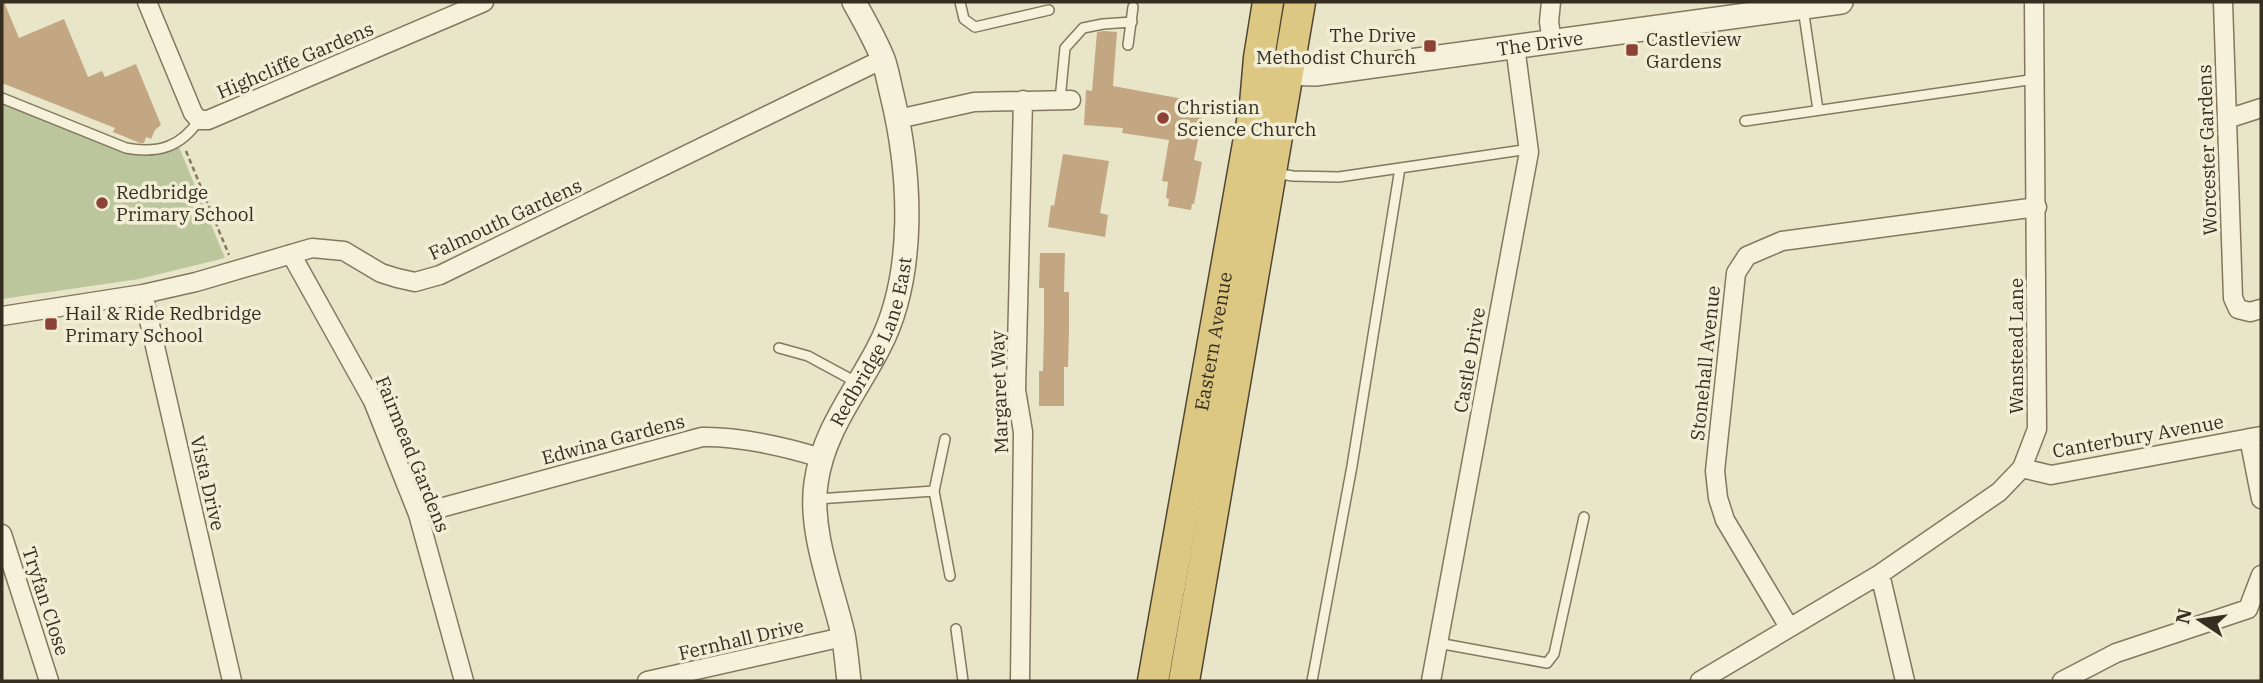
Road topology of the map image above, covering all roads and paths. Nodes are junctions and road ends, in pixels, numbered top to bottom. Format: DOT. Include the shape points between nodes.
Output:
graph roads {
  1 [pos="147,2"];
  2 [pos="484,2"];
  3 [pos="854,2"];
  4 [pos="960,2"];
  5 [pos="1268,2"];
  6 [pos="1300,2"];
  7 [pos="1550,2"];
  8 [pos="1841,2"];
  9 [pos="2034,2"];
  10 [pos="2223,2"];
  11 [pos="1760,7"];
  12 [pos="1803,7"];
  13 [pos="1133,8"];
  14 [pos="1049,10"];
  15 [pos="1132,22"];
  16 [pos="1552,41"];
  17 [pos="1128,45"];
  18 [pos="1516,46"];
  19 [pos="883,59"];
  20 [pos="1289,73"];
  21 [pos="2036,79"];
  22 [pos="2,98"];
  23 [pos="1023,100"];
  24 [pos="1065,100"];
  25 [pos="1255,104"];
  26 [pos="2261,108"];
  27 [pos="1818,110"];
  28 [pos="2227,118"];
  29 [pos="898,119"];
  30 [pos="199,120"];
  31 [pos="1745,121"];
  32 [pos="182,140"];
  33 [pos="1529,149"];
  34 [pos="1400,168"];
  35 [pos="1272,173"];
  36 [pos="2037,208"];
  37 [pos="291,254"];
  38 [pos="235,271"];
  39 [pos="143,294"];
  40 [pos="2261,309"];
  41 [pos="2,316"];
  42 [pos="779,348"];
  43 [pos="858,383"];
  44 [pos="2255,437"];
  45 [pos="946,439"];
  46 [pos="821,458"];
  47 [pos="2022,468"];
  48 [pos="934,491"];
  49 [pos="2261,499"];
  50 [pos="814,500"];
  51 [pos="418,514"];
  52 [pos="1584,517"];
  53 [pos="2,534"];
  54 [pos="1881,574"];
  55 [pos="2261,575"];
  56 [pos="950,576"];
  57 [pos="1790,627"];
  58 [pos="956,629"];
  59 [pos="844,637"];
  60 [pos="1438,643"];
  61 [pos="1706,679"];
  62 [pos="49,681"];
  63 [pos="232,681"];
  64 [pos="464,681"];
  65 [pos="647,681"];
  66 [pos="849,681"];
  67 [pos="962,681"];
  68 [pos="1020,681"];
  69 [pos="1153,681"];
  70 [pos="1184,681"];
  71 [pos="1312,681"];
  72 [pos="1431,681"];
  73 [pos="1905,681"];
  74 [pos="2062,681"];
  1 -- 30 [label="street"];
  2 -- 30 [label="street, Highcliffe Gardens"];
  3 -- 19 [label="street, Redbridge Lane East"];
  4 -- 14 [label="lane" via="964,19 975,27"];
  5 -- 25 [label="highway, Eastern Avenue"];
  6 -- 20 [label="highway, Eastern Avenue"];
  7 -- 16 [label="street"];
  8 -- 12 [label="street, The Drive"];
  9 -- 21 [label="street, Wanstead Lane"];
  10 -- 28 [label="street, Worcester Gardens"];
  11 -- 12 [label="street, The Drive"];
  11 -- 16 [label="street, The Drive"];
  12 -- 27 [label="lane"];
  13 -- 15 [label="lane"];
  15 -- 17 [label="lane"];
  15 -- 24 [label="lane" via="1083,28 1065,48"];
  16 -- 18 [label="street, The Drive"];
  18 -- 20 [label="street, The Drive" via="1315,74"];
  18 -- 33 [label="street, Castle Drive"];
  19 -- 29 [label="street, Redbridge Lane East"];
  19 -- 37 [label="street, Falmouth Gardens" via="440,275 415,282 397,278 344,251 328,248"];
  20 -- 25 [label="street" via="1270,79"];
  20 -- 35 [label="highway, Eastern Avenue"];
  21 -- 27 [label="lane"];
  21 -- 36 [label="street, Wanstead Lane"];
  22 -- 32 [label="lane" via="126,148 160,149"];
  23 -- 24 [label="street"];
  23 -- 29 [label="street" via="974,102"];
  23 -- 68 [label="street, Margaret Way" via="1016,390 1023,432"];
  25 -- 69 [label="highway, Eastern Avenue"];
  26 -- 28 [label="street"];
  27 -- 31 [label="lane"];
  28 -- 40 [label="street, Worcester Gardens" via="2233,298 2238,309"];
  29 -- 43 [label="street, Redbridge Lane East" via="906,195 903,276 892,319"];
  30 -- 32 [label="lane"];
  32 -- 38 [label="path"];
  33 -- 34 [label="lane"];
  33 -- 60 [label="street, Castle Drive"];
  34 -- 35 [label="lane" via="1339,177"];
  34 -- 71 [label="lane"];
  35 -- 70 [label="highway, Eastern Avenue"];
  36 -- 47 [label="street, Wanstead Lane" via="2037,429"];
  36 -- 57 [label="street, Stonehall Avenue" via="1782,241 1747,256 1736,273 1715,471 1718,498 1724,520"];
  37 -- 38 [label="street, Falmouth Gardens"];
  37 -- 51 [label="street, Fairmead Gardens" via="373,401"];
  38 -- 39 [label="street, Falmouth Gardens"];
  39 -- 41 [label="street, Falmouth Gardens"];
  39 -- 63 [label="street, Vista Drive"];
  42 -- 43 [label="lane" via="808,356"];
  43 -- 46 [label="street, Redbridge Lane East"];
  44 -- 47 [label="street, Canterbury Avenue" via="2051,475"];
  44 -- 49 [label="street"];
  45 -- 48 [label="lane"];
  46 -- 50 [label="street, Redbridge Lane East"];
  46 -- 51 [label="street, Edwina Gardens" via="702,437"];
  47 -- 54 [label="street, Wanstead Lane" via="1999,492"];
  48 -- 50 [label="lane"];
  48 -- 56 [label="lane"];
  50 -- 59 [label="street, Redbridge Lane East" via="815,523"];
  51 -- 64 [label="street, Fairmead Gardens"];
  52 -- 60 [label="lane" via="1554,654 1547,663"];
  53 -- 62 [label="street, Tryfan Close"];
  54 -- 57 [label="street, Wanstead Lane"];
  54 -- 73 [label="street"];
  55 -- 74 [label="street" via="2248,609 2116,653"];
  57 -- 61 [label="street, Wanstead Lane"];
  58 -- 67 [label="lane"];
  59 -- 65 [label="street, Fernhall Drive"];
  59 -- 66 [label="street, Redbridge Lane East"];
  60 -- 72 [label="street, Castle Drive"];
}
